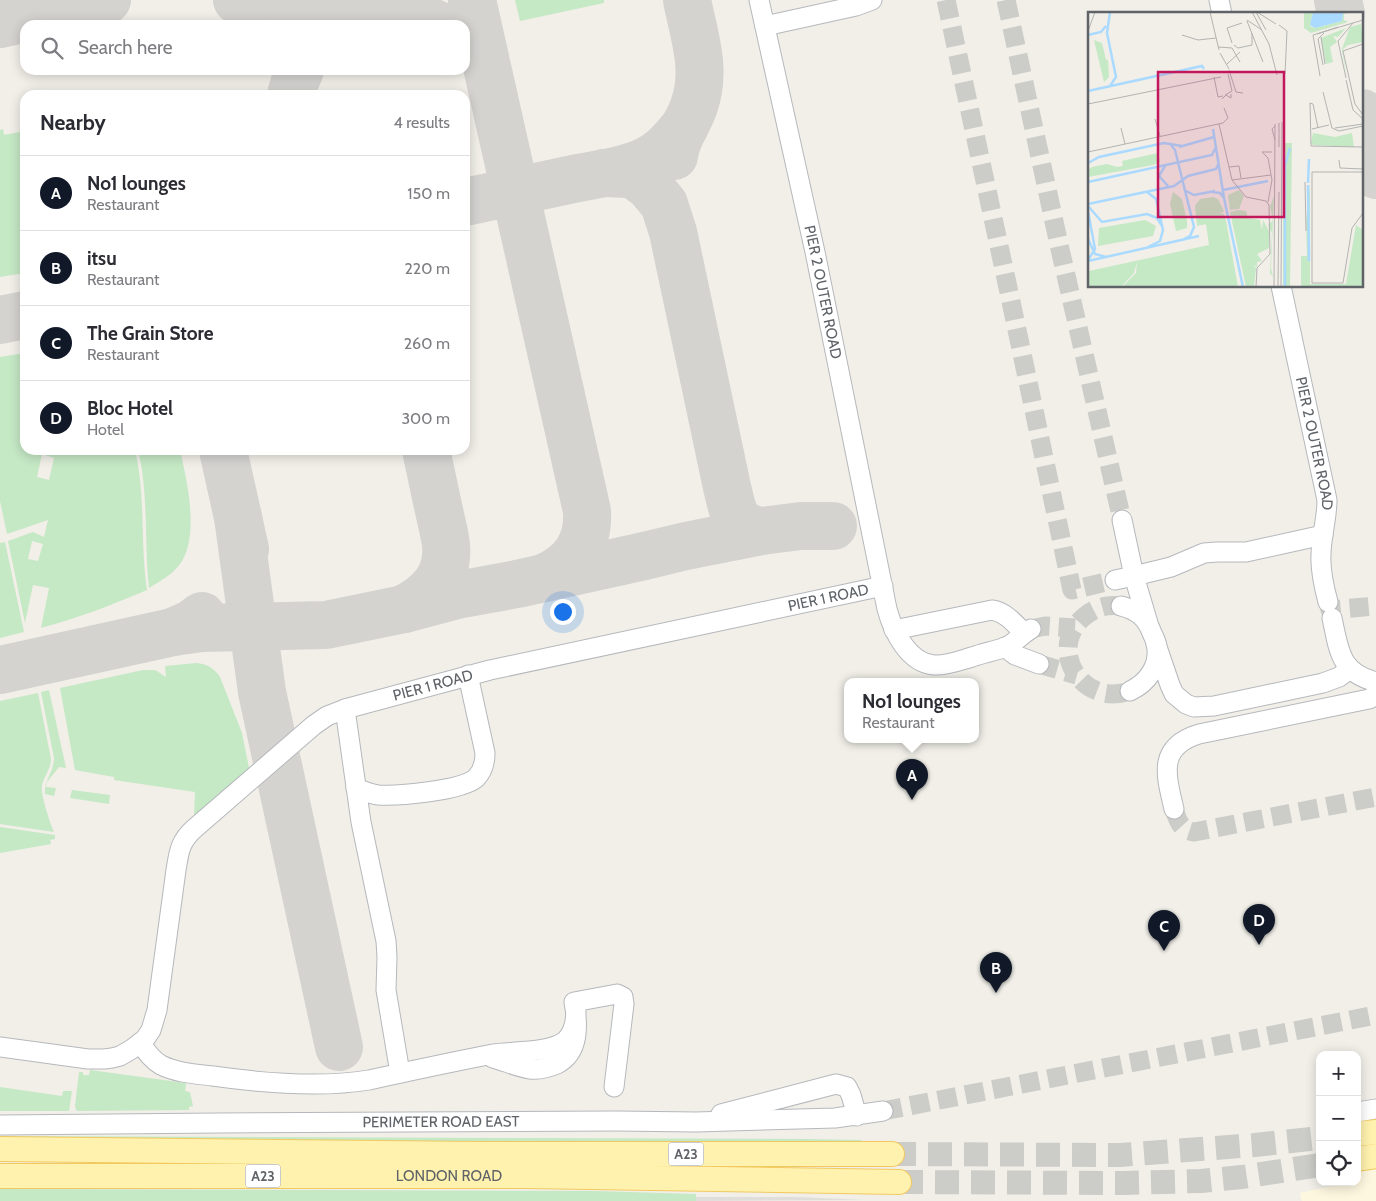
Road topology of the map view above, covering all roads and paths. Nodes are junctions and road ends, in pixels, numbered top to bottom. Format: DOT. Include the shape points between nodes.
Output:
graph roads {
  1 [pos="759,0"];
  2 [pos="872,0"];
  3 [pos="765,26"];
  4 [pos="1281,288"];
  5 [pos="1122,520"];
  6 [pos="1323,535"];
  7 [pos="1134,576"];
  8 [pos="1116,580"];
  9 [pos="882,586"];
  10 [pos="1121,606"];
  11 [pos="1148,623"];
  12 [pos="894,630"];
  13 [pos="1156,644"];
  14 [pos="1005,647"];
  15 [pos="1039,664"];
  16 [pos="1350,668"];
  17 [pos="468,675"];
  18 [pos="1376,682"];
  19 [pos="1376,693"];
  20 [pos="1178,698"];
  21 [pos="345,710"];
  22 [pos="356,788"];
  23 [pos="1174,809"];
  24 [pos="140,1043"];
  25 [pos="0,1047"];
  26 [pos="400,1074"];
  27 [pos="614,1087"];
  28 [pos="1376,1109"];
  29 [pos="883,1111"];
  30 [pos="1361,1111"];
  31 [pos="857,1116"];
  32 [pos="696,1122"];
  33 [pos="0,1125"];
  34 [pos="1376,1132"];
  35 [pos="1361,1134"];
  36 [pos="0,1149"];
  37 [pos="892,1154"];
  38 [pos="1376,1156"];
  39 [pos="1361,1158"];
  40 [pos="0,1176"];
  41 [pos="898,1182"];
  1 -- 3 [label="street, PIER 2 OUTER ROAD"];
  2 -- 3 [label="street"];
  3 -- 9 [label="street, PIER 2 OUTER ROAD" via="815,252"];
  4 -- 6 [label="street, PIER 2 OUTER ROAD" via="1327,500"];
  5 -- 7 [label="street"];
  6 -- 7 [label="street" via="1246,552 1204,553 1171,567"];
  6 -- 16 [label="street, PIER 2 OUTER ROAD" via="1322,577 1341,656"];
  7 -- 8 [label="street"];
  7 -- 11 [label="street"];
  9 -- 12 [label="street, PIER 2 OUTER ROAD"];
  9 -- 17 [label="street, PIER 1 ROAD"];
  10 -- 11 [label="street" via="1137,613"];
  11 -- 13 [label="street"];
  12 -- 14 [label="street, PIER 2 OUTER ROAD" via="912,654 927,664 954,662"];
  12 -- 14 [label="street, PIER 2 OUTER ROAD" via="992,610 1001,612 1028,631"];
  13 -- 20 [label="street" via="1170,685"];
  13 -- 20 [label="street" via="1157,658 1152,672 1130,692 1156,691"];
  14 -- 15 [label="street" via="1015,655"];
  16 -- 18 [label="street"];
  16 -- 20 [label="street" via="1339,677 1323,683 1207,707 1190,706"];
  17 -- 21 [label="street, PIER 1 ROAD"];
  17 -- 22 [label="street" via="485,754 484,766 476,778 457,786 415,794 378,795"];
  19 -- 23 [label="street" via="1369,699 1199,734 1181,742 1172,752 1168,765"];
  21 -- 22 [label="street"];
  21 -- 24 [label="street, PIER 1 ROAD" via="314,725 182,842 157,1010 151,1030"];
  22 -- 26 [label="street" via="386,941 386,990"];
  24 -- 25 [label="street" via="120,1056 97,1060"];
  24 -- 26 [label="street" via="153,1059 169,1068 248,1081 336,1084"];
  26 -- 27 [label="street" via="484,1056 532,1069 555,1065 566,1058 574,1046 574,1001 613,994 624,1000"];
  28 -- 30 [label="street"];
  29 -- 31 [label="street, PERIMETER ROAD EAST"];
  31 -- 32 [label="street, PERIMETER ROAD EAST"];
  31 -- 32 [label="street" via="849,1090 836,1084"];
  32 -- 33 [label="street, PERIMETER ROAD EAST"];
  34 -- 35 [label="main road"];
  36 -- 37 [label="main road, LONDON ROAD / A23"];
  38 -- 39 [label="main road"];
  40 -- 41 [label="main road, LONDON ROAD / A23" via="526,1176"];
}
